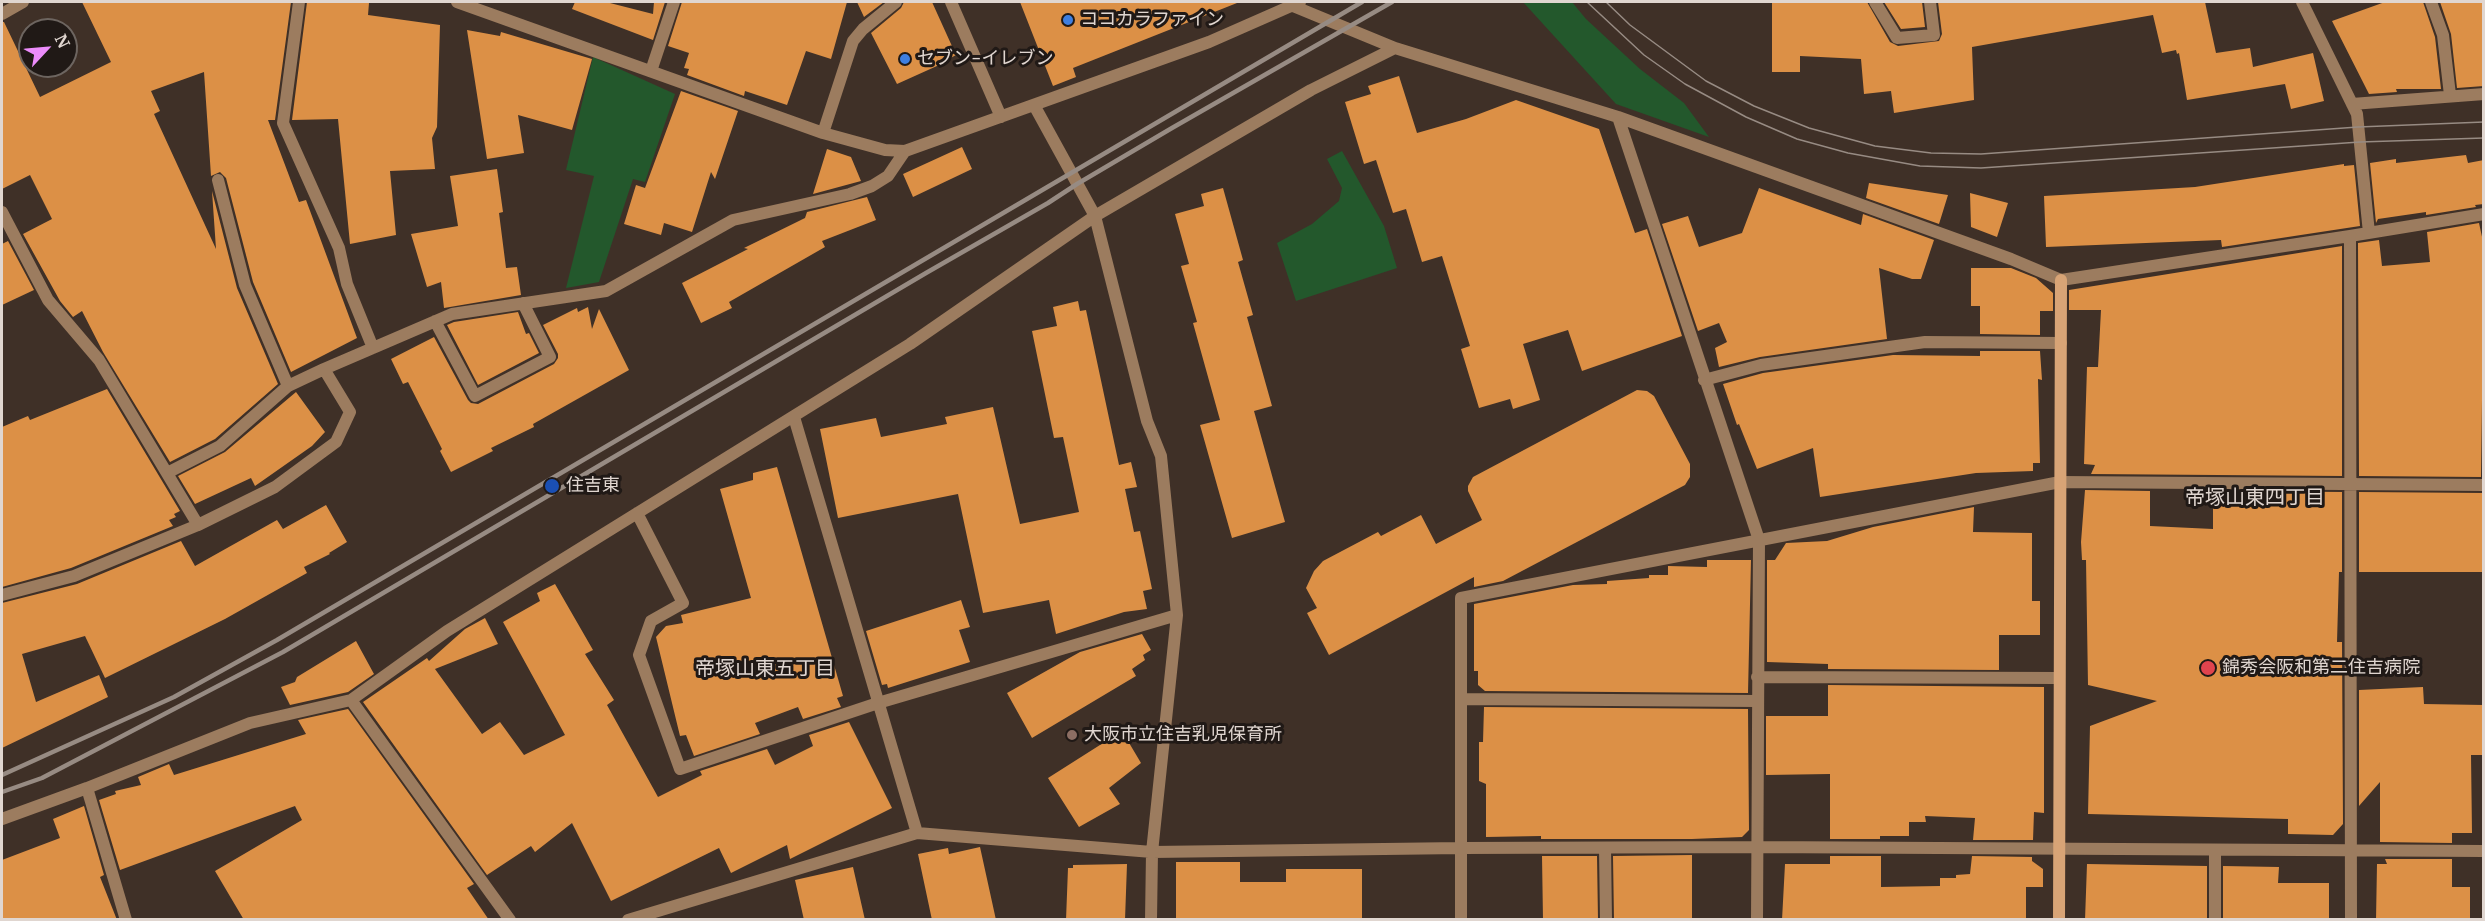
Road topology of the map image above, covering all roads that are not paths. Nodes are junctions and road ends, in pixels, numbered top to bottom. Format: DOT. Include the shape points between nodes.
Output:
graph roads {
  1 [pos="23,2"];
  2 [pos="299,2"];
  3 [pos="457,2"];
  4 [pos="674,2"];
  5 [pos="896,2"];
  6 [pos="951,2"];
  7 [pos="1875,2"];
  8 [pos="1930,2"];
  9 [pos="2302,2"];
  10 [pos="2432,2"];
  11 [pos="1297,4"];
  12 [pos="2,14"];
  13 [pos="1395,48"];
  14 [pos="651,71"];
  15 [pos="2484,94"];
  16 [pos="2450,95"];
  17 [pos="2352,104"];
  18 [pos="1034,105"];
  19 [pos="1001,117"];
  20 [pos="1618,117"];
  21 [pos="823,133"];
  22 [pos="905,152"];
  23 [pos="218,180"];
  24 [pos="2,212"];
  25 [pos="2484,214"];
  26 [pos="1095,216"];
  27 [pos="2369,233"];
  28 [pos="2350,236"];
  29 [pos="2061,280"];
  30 [pos="523,303"];
  31 [pos="435,321"];
  32 [pos="2061,343"];
  33 [pos="373,348"];
  34 [pos="324,369"];
  35 [pos="1704,380"];
  36 [pos="288,386"];
  37 [pos="794,417"];
  38 [pos="167,473"];
  39 [pos="2060,482"];
  40 [pos="2351,484"];
  41 [pos="2484,485"];
  42 [pos="637,513"];
  43 [pos="198,525"];
  44 [pos="1759,540"];
  45 [pos="2,595"];
  46 [pos="1177,615"];
  47 [pos="1757,677"];
  48 [pos="2059,678"];
  49 [pos="1461,699"];
  50 [pos="351,700"];
  51 [pos="1757,701"];
  52 [pos="878,703"];
  53 [pos="87,788"];
  54 [pos="2,819"];
  55 [pos="917,833"];
  56 [pos="1756,847"];
  57 [pos="1461,848"];
  58 [pos="1605,848"];
  59 [pos="2059,850"];
  60 [pos="2215,851"];
  61 [pos="2484,851"];
  62 [pos="1152,852"];
  63 [pos="2351,852"];
  64 [pos="126,920"];
  65 [pos="510,920"];
  66 [pos="628,920"];
  67 [pos="1151,920"];
  68 [pos="1461,920"];
  69 [pos="1606,920"];
  70 [pos="1757,920"];
  71 [pos="2059,920"];
  72 [pos="2215,920"];
  73 [pos="2351,920"];
  1 -- 12 [label="street"];
  2 -- 33 [label="street" via="283,123 339,248 347,284"];
  3 -- 14 [label="street"];
  4 -- 14 [label="street"];
  5 -- 21 [label="street" via="853,41"];
  6 -- 19 [label="street"];
  7 -- 8 [label="street" via="1898,38 1934,35"];
  9 -- 17 [label="street"];
  10 -- 16 [label="street" via="2443,35"];
  11 -- 13 [label="street"];
  11 -- 18 [label="street" via="1209,42"];
  13 -- 20 [label="street"];
  13 -- 26 [label="street" via="1311,90"];
  14 -- 21 [label="street"];
  15 -- 16 [label="street"];
  16 -- 17 [label="street"];
  17 -- 27 [label="street" via="2357,114"];
  18 -- 19 [label="street"];
  18 -- 26 [label="street"];
  19 -- 22 [label="street"];
  20 -- 29 [label="street"];
  20 -- 35 [label="street"];
  21 -- 22 [label="street"];
  22 -- 30 [label="street" via="888,176 873,186 733,220 606,291"];
  23 -- 36 [label="street" via="245,285"];
  24 -- 38 [label="street" via="48,300 99,360"];
  25 -- 27 [label="street"];
  26 -- 37 [label="street" via="910,344"];
  26 -- 46 [label="street" via="1147,421 1161,456"];
  27 -- 28 [label="street"];
  28 -- 29 [label="street"];
  28 -- 40 [label="street"];
  29 -- 32 [label="street"];
  30 -- 31 [label="street" via="452,314"];
  30 -- 31 [label="street" via="550,357 475,396"];
  31 -- 33 [label="street"];
  32 -- 35 [label="street" via="1925,342 1761,365"];
  32 -- 39 [label="street"];
  33 -- 34 [label="street"];
  34 -- 36 [label="street"];
  34 -- 43 [label="street" via="350,412 336,442 275,487"];
  35 -- 44 [label="street"];
  36 -- 38 [label="street" via="220,446"];
  37 -- 42 [label="street"];
  37 -- 52 [label="street"];
  38 -- 43 [label="street"];
  39 -- 40 [label="street"];
  39 -- 44 [label="street"];
  39 -- 48 [label="street"];
  40 -- 41 [label="street"];
  40 -- 63 [label="street"];
  42 -- 50 [label="street" via="447,631"];
  42 -- 52 [label="street" via="683,603 651,621 639,655 680,769"];
  43 -- 45 [label="street" via="74,576"];
  44 -- 47 [label="street"];
  44 -- 49 [label="street" via="1461,598"];
  46 -- 52 [label="street"];
  46 -- 62 [label="street"];
  47 -- 48 [label="street"];
  47 -- 51 [label="street"];
  48 -- 59 [label="street"];
  49 -- 51 [label="street"];
  49 -- 57 [label="street"];
  50 -- 53 [label="street" via="249,723"];
  50 -- 65 [label="street"];
  51 -- 56 [label="street"];
  52 -- 55 [label="street"];
  53 -- 54 [label="street"];
  53 -- 64 [label="street"];
  55 -- 62 [label="street"];
  55 -- 66 [label="street"];
  56 -- 58 [label="street"];
  56 -- 59 [label="street"];
  56 -- 70 [label="street"];
  57 -- 58 [label="street"];
  57 -- 62 [label="street"];
  57 -- 68 [label="street"];
  58 -- 69 [label="street"];
  59 -- 60 [label="street"];
  59 -- 71 [label="street"];
  60 -- 63 [label="street"];
  60 -- 72 [label="street"];
  61 -- 63 [label="street"];
  62 -- 67 [label="street"];
  63 -- 73 [label="street"];
}
